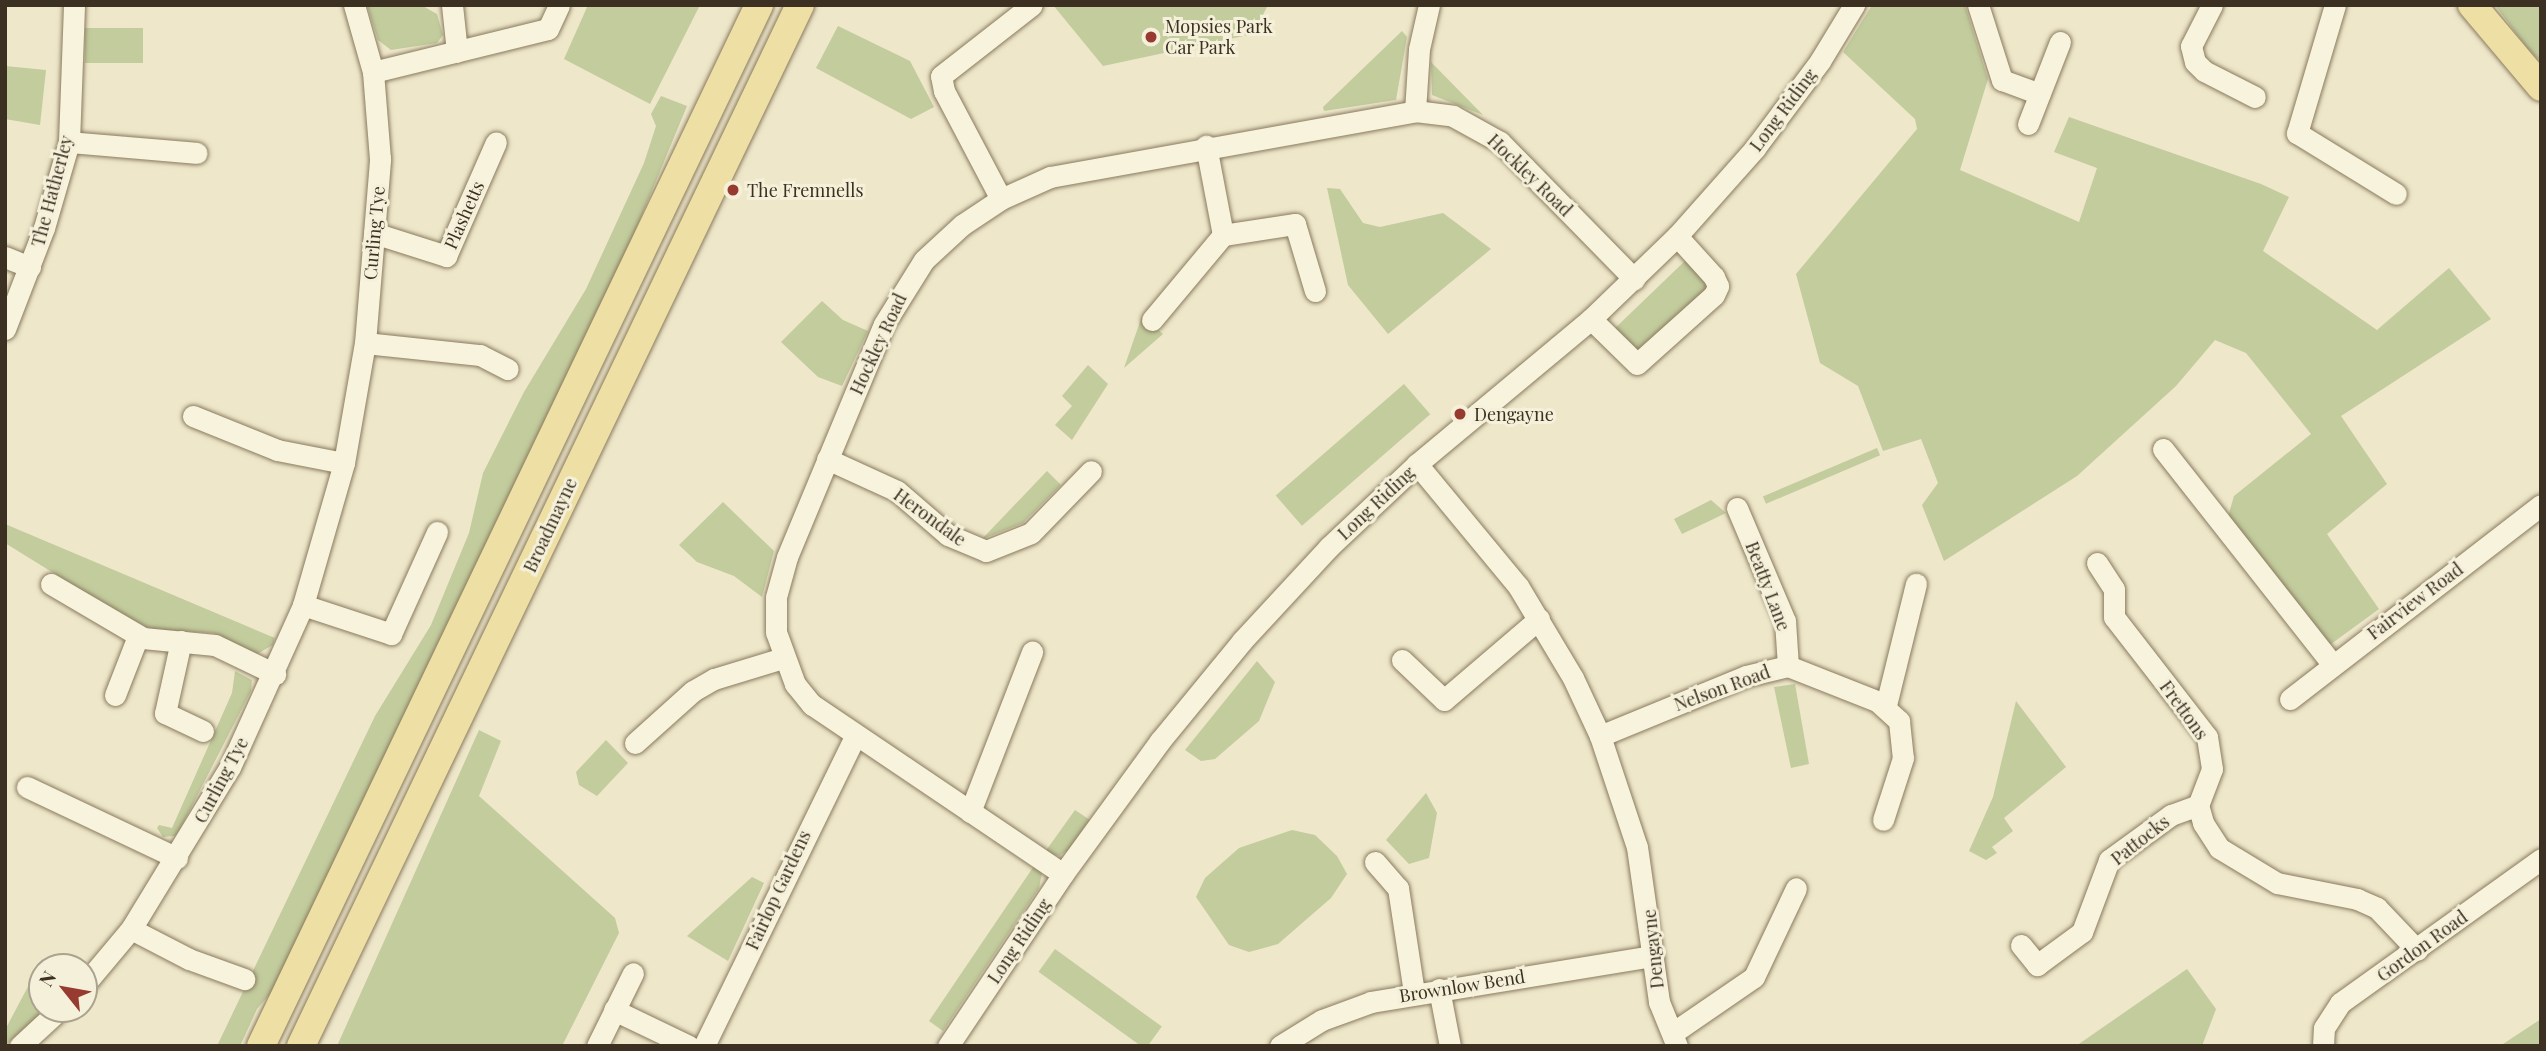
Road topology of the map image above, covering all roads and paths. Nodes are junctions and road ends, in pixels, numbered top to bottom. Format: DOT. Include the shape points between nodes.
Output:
graph roads {
  1 [pos="74,5"];
  2 [pos="354,5"];
  3 [pos="452,5"];
  4 [pos="559,5"];
  5 [pos="757,5"];
  6 [pos="800,5"];
  7 [pos="1032,5"];
  8 [pos="1429,5"];
  9 [pos="1854,5"];
  10 [pos="1978,5"];
  11 [pos="2211,5"];
  12 [pos="2335,5"];
  13 [pos="2472,5"];
  14 [pos="2060,42"];
  15 [pos="457,52"];
  16 [pos="373,72"];
  17 [pos="2541,87"];
  18 [pos="2040,94"];
  19 [pos="2255,97"];
  20 [pos="1415,111"];
  21 [pos="2028,124"];
  22 [pos="69,142"];
  23 [pos="496,142"];
  24 [pos="1206,146"];
  25 [pos="197,153"];
  26 [pos="2396,194"];
  27 [pos="1001,199"];
  28 [pos="374,233"];
  29 [pos="1223,235"];
  30 [pos="1677,236"];
  31 [pos="5,257"];
  32 [pos="30,267"];
  33 [pos="1634,279"];
  34 [pos="1315,291"];
  35 [pos="1591,319"];
  36 [pos="1152,320"];
  37 [pos="5,329"];
  38 [pos="365,343"];
  39 [pos="508,369"];
  40 [pos="192,416"];
  41 [pos="2163,449"];
  42 [pos="828,459"];
  43 [pos="344,463"];
  44 [pos="1417,464"];
  45 [pos="1091,471"];
  46 [pos="2541,505"];
  47 [pos="1737,508"];
  48 [pos="437,532"];
  49 [pos="2097,563"];
  50 [pos="51,584"];
  51 [pos="1916,584"];
  52 [pos="303,605"];
  53 [pos="1539,619"];
  54 [pos="138,636"];
  55 [pos="181,641"];
  56 [pos="1032,652"];
  57 [pos="783,658"];
  58 [pos="1402,660"];
  59 [pos="2332,664"];
  60 [pos="1788,666"];
  61 [pos="275,674"];
  62 [pos="116,695"];
  63 [pos="2290,699"];
  64 [pos="1886,705"];
  65 [pos="203,731"];
  66 [pos="855,736"];
  67 [pos="1600,736"];
  68 [pos="635,743"];
  69 [pos="27,787"];
  70 [pos="2198,805"];
  71 [pos="970,812"];
  72 [pos="1883,820"];
  73 [pos="177,858"];
  74 [pos="2541,859"];
  75 [pos="1375,862"];
  76 [pos="1063,874"];
  77 [pos="1796,888"];
  78 [pos="131,929"];
  79 [pos="2021,945"];
  80 [pos="2417,950"];
  81 [pos="1653,956"];
  82 [pos="98,968"];
  83 [pos="633,973"];
  84 [pos="244,979"];
  85 [pos="1439,989"];
  86 [pos="1415,993"];
  87 [pos="614,1010"];
  88 [pos="45,1023"];
  89 [pos="1676,1039"];
  90 [pos="20,1046"];
  91 [pos="261,1046"];
  92 [pos="301,1046"];
  93 [pos="597,1046"];
  94 [pos="689,1046"];
  95 [pos="704,1046"];
  96 [pos="948,1046"];
  97 [pos="1280,1046"];
  98 [pos="1450,1046"];
  99 [pos="2323,1046"];
  1 -- 22 [label="street, The Hatherley"];
  2 -- 16 [label="street, Curling Tye"];
  3 -- 15 [label="street"];
  4 -- 15 [label="street" via="548,29"];
  5 -- 91 [label="main road, Broadmayne"];
  6 -- 92 [label="main road, Broadmayne"];
  7 -- 27 [label="street" via="941,76 944,91"];
  8 -- 20 [label="street" via="1419,49"];
  9 -- 30 [label="street, Long Riding" via="1820,61 1762,139"];
  10 -- 18 [label="street" via="2002,80"];
  11 -- 19 [label="street" via="2191,46 2195,62"];
  12 -- 26 [label="street" via="2297,134"];
  13 -- 17 [label="main road"];
  14 -- 18 [label="street"];
  15 -- 16 [label="street"];
  16 -- 28 [label="street, Curling Tye" via="380,145"];
  18 -- 21 [label="street"];
  20 -- 24 [label="street, Hockley Road"];
  20 -- 33 [label="street, Hockley Road" via="1453,116 1500,142"];
  22 -- 25 [label="street"];
  22 -- 32 [label="street, The Hatherley"];
  23 -- 28 [label="street, Plashetts" via="446,257"];
  24 -- 27 [label="street, Hockley Road" via="1050,177"];
  24 -- 29 [label="street"];
  27 -- 42 [label="street, Hockley Road" via="962,225 924,260 901,292"];
  28 -- 38 [label="street, Curling Tye"];
  29 -- 34 [label="street" via="1295,224"];
  29 -- 36 [label="street"];
  30 -- 33 [label="street, Long Riding"];
  30 -- 35 [label="street" via="1714,277 1718,286 1714,295 1637,364"];
  31 -- 32 [label="street"];
  32 -- 37 [label="street, The Hatherley"];
  33 -- 35 [label="street, Long Riding"];
  35 -- 44 [label="street, Long Riding"];
  38 -- 39 [label="street" via="480,355"];
  38 -- 43 [label="street, Curling Tye"];
  40 -- 43 [label="street" via="277,450"];
  41 -- 59 [label="street"];
  42 -- 45 [label="street, Herondale" via="897,491 948,535 986,551 1031,533"];
  42 -- 57 [label="street, Hockley Road" via="787,557 776,597 776,632"];
  43 -- 52 [label="street, Curling Tye"];
  44 -- 53 [label="street, Dengayne" via="1487,544"];
  44 -- 76 [label="street, Long Riding" via="1329,547 1203,686"];
  46 -- 59 [label="street, Fairview Road"];
  47 -- 60 [label="street, Beatty Lane" via="1785,621"];
  48 -- 52 [label="street" via="391,634"];
  49 -- 70 [label="street, Frettons" via="2114,589 2113,617 2207,737 2212,769"];
  50 -- 54 [label="street"];
  51 -- 64 [label="street"];
  52 -- 61 [label="street, Curling Tye"];
  53 -- 58 [label="street" via="1444,700"];
  53 -- 67 [label="street, Dengayne"];
  54 -- 55 [label="street"];
  54 -- 62 [label="street"];
  55 -- 61 [label="street" via="215,645"];
  55 -- 65 [label="street" via="165,713"];
  56 -- 71 [label="street"];
  57 -- 66 [label="street, Hockley Road" via="812,705"];
  57 -- 68 [label="street" via="714,679 693,691 672,705"];
  59 -- 63 [label="street, Fairview Road"];
  60 -- 64 [label="street, Nelson Road"];
  60 -- 67 [label="street, Nelson Road" via="1746,676"];
  61 -- 73 [label="street, Curling Tye" via="230,767"];
  64 -- 72 [label="street" via="1899,721 1904,744"];
  66 -- 71 [label="street, Hockley Road"];
  66 -- 95 [label="street, Fairlop Gardens"];
  67 -- 81 [label="street, Dengayne" via="1637,848"];
  69 -- 73 [label="street"];
  70 -- 79 [label="street, Pattocks" via="2171,815 2109,860 2082,932 2037,965"];
  70 -- 80 [label="street" via="2219,848 2244,867 2277,883 2357,899 2395,923"];
  71 -- 76 [label="street, Hockley Road"];
  73 -- 78 [label="street, Curling Tye"];
  74 -- 80 [label="street, Gordon Road"];
  75 -- 86 [label="street" via="1398,888"];
  76 -- 96 [label="street, Long Riding"];
  77 -- 89 [label="street, Dengayne" via="1754,977"];
  78 -- 82 [label="street, Curling Tye"];
  78 -- 84 [label="street" via="190,960"];
  80 -- 99 [label="street, Gordon Road" via="2340,1003 2324,1028"];
  81 -- 85 [label="street, Brownlow Bend"];
  81 -- 89 [label="street, Dengayne" via="1658,1002"];
  83 -- 87 [label="street"];
  85 -- 86 [label="street, Brownlow Bend"];
  85 -- 98 [label="street"];
  86 -- 97 [label="street, Brownlow Bend" via="1346,1010"];
  87 -- 93 [label="street"];
  87 -- 94 [label="street"];
  88 -- 90 [label="street"];
}
